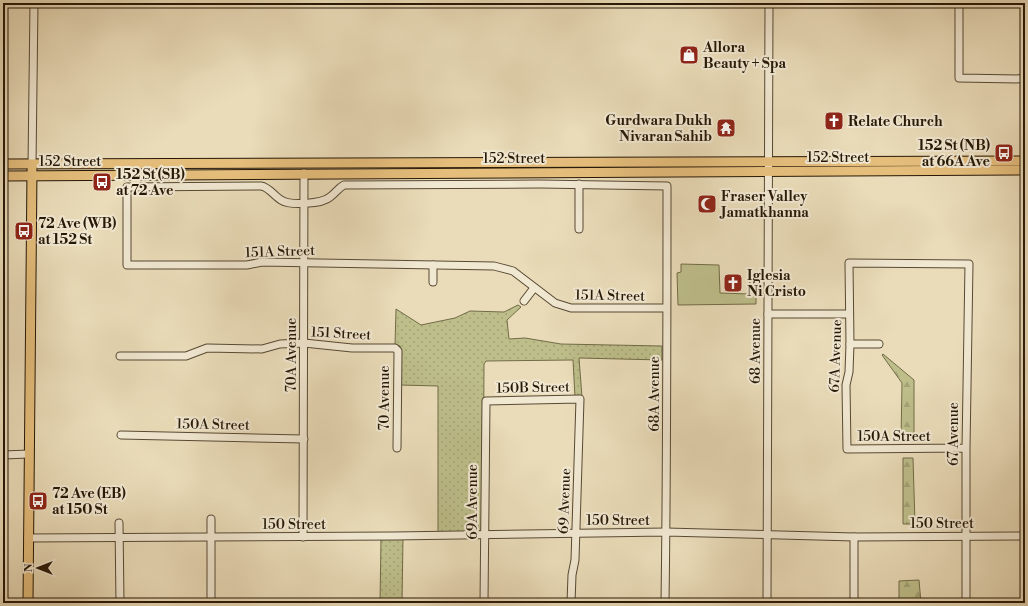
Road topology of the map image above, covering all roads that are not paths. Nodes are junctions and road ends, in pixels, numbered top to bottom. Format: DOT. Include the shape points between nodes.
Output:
graph roads {
  1 [pos="34,3"];
  2 [pos="769,3"];
  3 [pos="959,3"];
  4 [pos="1025,79"];
  5 [pos="769,161"];
  6 [pos="1025,161"];
  7 [pos="3,164"];
  8 [pos="351,164"];
  9 [pos="32,165"];
  10 [pos="1025,170"];
  11 [pos="769,171"];
  12 [pos="304,174"];
  13 [pos="3,176"];
  14 [pos="32,176"];
  15 [pos="580,184"];
  16 [pos="305,203"];
  17 [pos="579,230"];
  18 [pos="304,262"];
  19 [pos="849,263"];
  20 [pos="433,265"];
  21 [pos="434,282"];
  22 [pos="534,288"];
  23 [pos="524,301"];
  24 [pos="667,308"];
  25 [pos="768,314"];
  26 [pos="849,314"];
  27 [pos="304,343"];
  28 [pos="850,344"];
  29 [pos="879,344"];
  30 [pos="395,348"];
  31 [pos="120,356"];
  32 [pos="580,399"];
  33 [pos="486,401"];
  34 [pos="121,436"];
  35 [pos="304,439"];
  36 [pos="397,448"];
  37 [pos="966,448"];
  38 [pos="846,449"];
  39 [pos="29,454"];
  40 [pos="3,455"];
  41 [pos="211,519"];
  42 [pos="120,523"];
  43 [pos="666,532"];
  44 [pos="576,533"];
  45 [pos="485,535"];
  46 [pos="768,535"];
  47 [pos="966,536"];
  48 [pos="1025,536"];
  49 [pos="119,537"];
  50 [pos="210,537"];
  51 [pos="303,537"];
  52 [pos="854,537"];
  53 [pos="28,538"];
  54 [pos="28,603"];
  55 [pos="120,603"];
  56 [pos="211,603"];
  57 [pos="484,603"];
  58 [pos="571,603"];
  59 [pos="665,603"];
  60 [pos="767,603"];
  61 [pos="854,603"];
  62 [pos="966,603"];
  1 -- 9 [label="street"];
  2 -- 5 [label="street, 68 Avenue"];
  3 -- 4 [label="street" via="959,78"];
  5 -- 6 [label="main road, 152 Street"];
  5 -- 8 [label="main road, 152 Street"];
  5 -- 11 [label="street, 68 Avenue"];
  7 -- 9 [label="main road, 152 Street"];
  8 -- 9 [label="main road, 152 Street"];
  8 -- 12 [label="main road" via="309,170"];
  9 -- 14 [label="main road"];
  10 -- 11 [label="main road, 152 Street"];
  11 -- 12 [label="main road, 152 Street"];
  11 -- 25 [label="street, 68 Avenue"];
  12 -- 14 [label="main road, 152 Street"];
  12 -- 16 [label="street, 70A Avenue"];
  13 -- 14 [label="main road, 152 Street"];
  14 -- 39 [label="main road"];
  15 -- 16 [label="street" via="344,185 322,202"];
  15 -- 17 [label="street"];
  15 -- 24 [label="street, 68A Avenue" via="667,186"];
  16 -- 18 [label="street, 70A Avenue"];
  16 -- 18 [label="street, 151A Street" via="284,202 266,187 127,187 127,265 247,265 262,262"];
  18 -- 20 [label="street, 151A Street"];
  18 -- 27 [label="street, 70A Avenue"];
  19 -- 26 [label="street, 67A Avenue"];
  19 -- 37 [label="street, 67 Avenue" via="969,264"];
  20 -- 21 [label="street"];
  20 -- 22 [label="street, 151A Street" via="494,266 513,272"];
  22 -- 23 [label="street"];
  22 -- 24 [label="street, 151A Street" via="555,303 570,308"];
  24 -- 43 [label="street, 68A Avenue"];
  25 -- 26 [label="street"];
  25 -- 46 [label="street, 68 Avenue"];
  26 -- 28 [label="street, 67A Avenue"];
  27 -- 30 [label="street, 151 Street" via="352,348"];
  27 -- 31 [label="street, 151 Street" via="280,344 262,349 207,348 186,356"];
  27 -- 35 [label="street, 70A Avenue"];
  28 -- 29 [label="street"];
  28 -- 38 [label="street, 67A Avenue" via="846,385"];
  30 -- 36 [label="street, 70 Avenue" via="398,351"];
  32 -- 33 [label="street, 150B Street"];
  32 -- 44 [label="street, 69 Avenue"];
  33 -- 45 [label="street, 69A Avenue"];
  34 -- 35 [label="street, 150A Street"];
  35 -- 51 [label="street, 70A Avenue"];
  37 -- 38 [label="street, 150A Street"];
  37 -- 47 [label="street, 67 Avenue"];
  39 -- 40 [label="street"];
  39 -- 53 [label="main road"];
  41 -- 50 [label="street"];
  42 -- 49 [label="street"];
  43 -- 44 [label="street, 150 Street"];
  43 -- 46 [label="street, 150 Street"];
  43 -- 59 [label="street, 68A Avenue"];
  44 -- 45 [label="street, 150 Street"];
  44 -- 58 [label="street, 69 Avenue"];
  45 -- 51 [label="street, 150 Street"];
  45 -- 57 [label="street, 69A Avenue"];
  46 -- 52 [label="street, 150 Street"];
  46 -- 60 [label="street, 68 Avenue"];
  47 -- 48 [label="street, 150 Street"];
  47 -- 52 [label="street, 150 Street"];
  47 -- 62 [label="street, 67 Avenue"];
  49 -- 50 [label="street, 150 Street"];
  49 -- 53 [label="street, 150 Street"];
  49 -- 55 [label="street"];
  50 -- 51 [label="street, 150 Street"];
  50 -- 56 [label="street"];
  52 -- 61 [label="street"];
  53 -- 54 [label="main road"];
}
